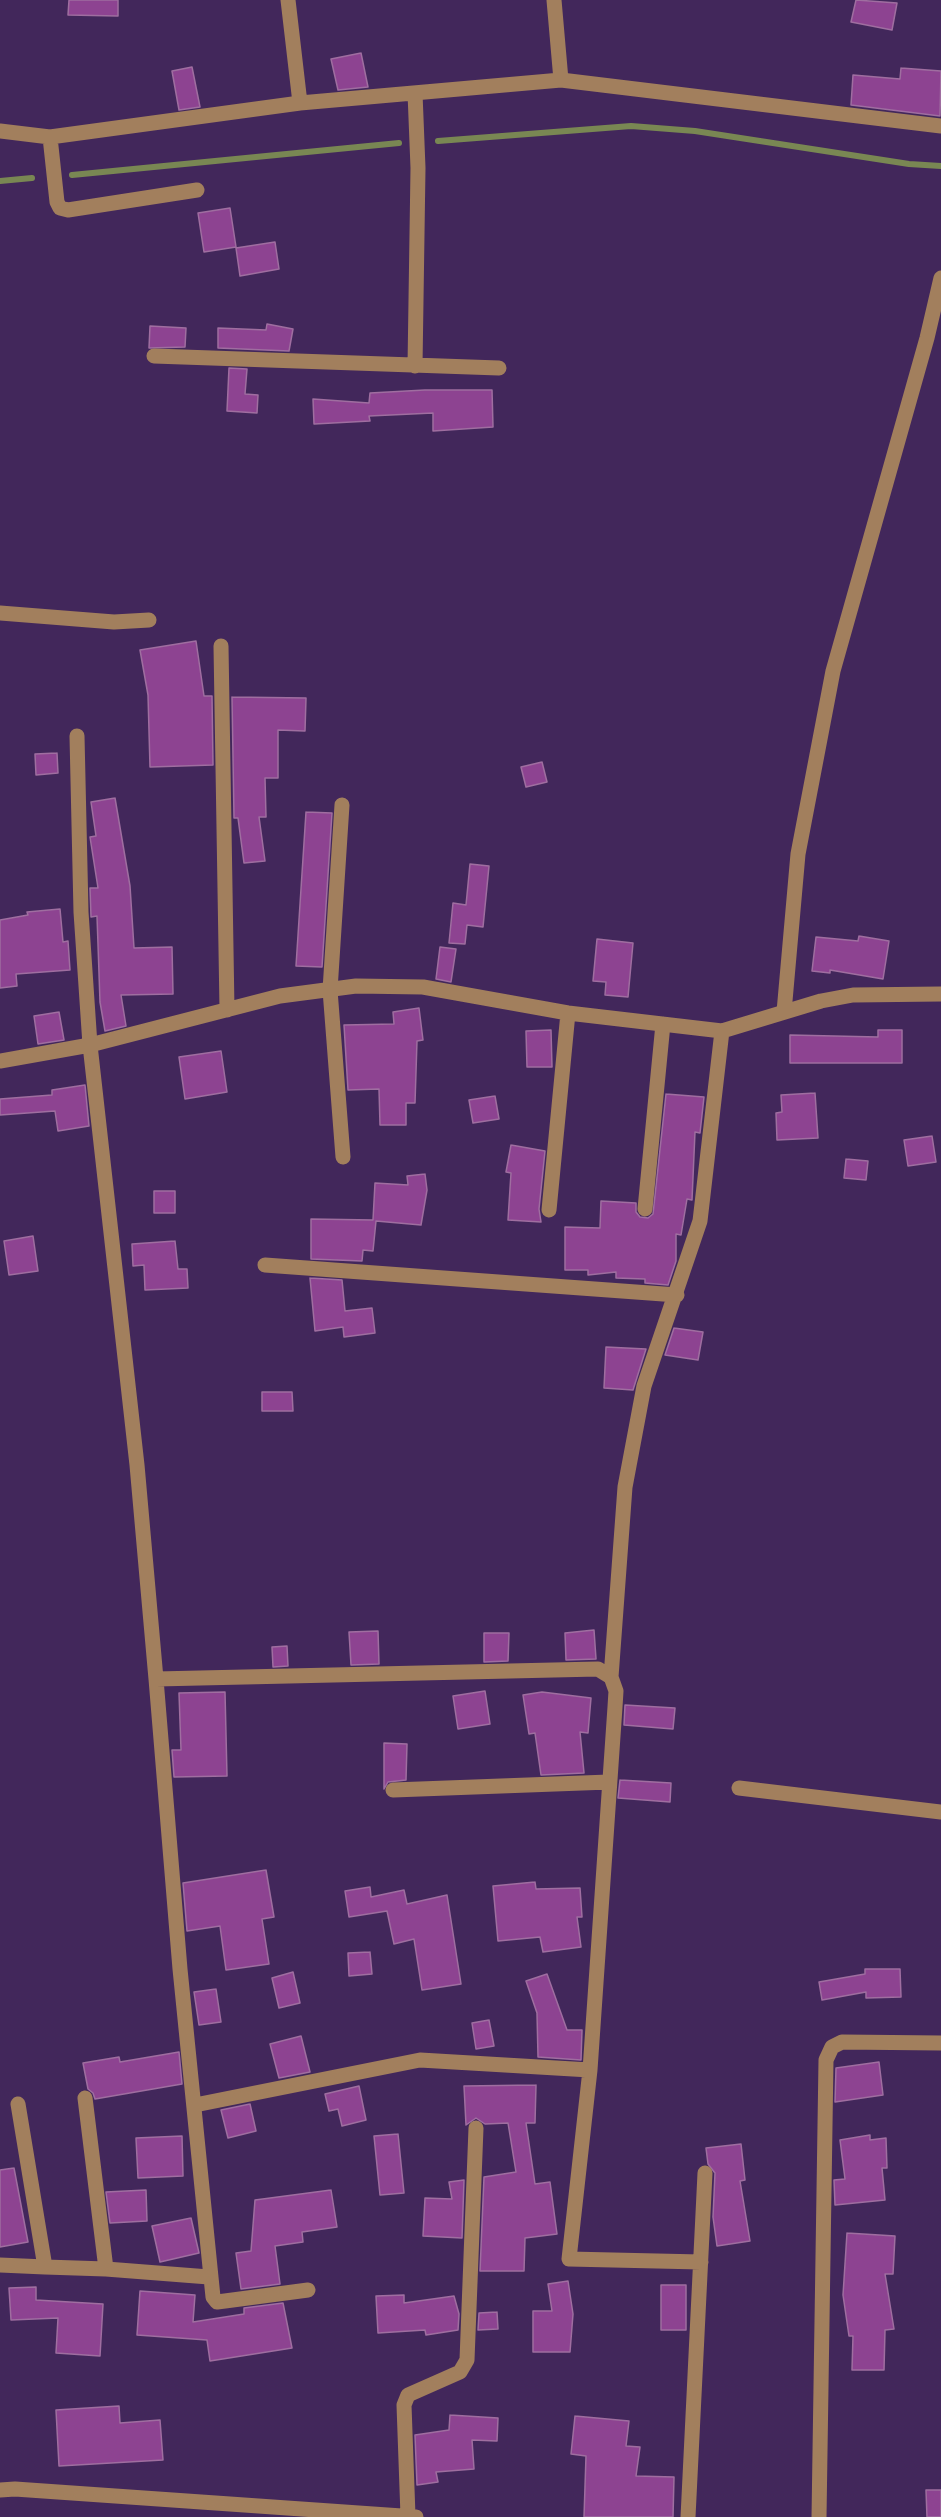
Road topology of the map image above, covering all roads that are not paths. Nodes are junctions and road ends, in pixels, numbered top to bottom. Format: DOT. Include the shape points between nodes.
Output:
graph roads {
  1 [pos="288,0"];
  2 [pos="554,0"];
  3 [pos="561,80"];
  4 [pos="415,93"];
  5 [pos="300,103"];
  6 [pos="941,126"];
  7 [pos="0,131"];
  8 [pos="50,137"];
  9 [pos="197,190"];
  10 [pos="941,278"];
  11 [pos="154,356"];
  12 [pos="415,366"];
  13 [pos="499,368"];
  14 [pos="0,613"];
  15 [pos="149,620"];
  16 [pos="220,646"];
  17 [pos="77,736"];
  18 [pos="342,805"];
  19 [pos="330,990"];
  20 [pos="941,994"];
  21 [pos="227,1010"];
  22 [pos="784,1012"];
  23 [pos="568,1013"];
  24 [pos="663,1024"];
  25 [pos="722,1031"];
  26 [pos="90,1045"];
  27 [pos="0,1061"];
  28 [pos="343,1157"];
  29 [pos="645,1209"];
  30 [pos="549,1210"];
  31 [pos="265,1265"];
  32 [pos="677,1295"];
  33 [pos="611,1677"];
  34 [pos="156,1678"];
  35 [pos="609,1782"];
  36 [pos="739,1788"];
  37 [pos="393,1790"];
  38 [pos="941,1812"];
  39 [pos="941,2043"];
  40 [pos="590,2070"];
  41 [pos="85,2098"];
  42 [pos="18,2104"];
  43 [pos="195,2105"];
  44 [pos="476,2128"];
  45 [pos="705,2173"];
  46 [pos="701,2262"];
  47 [pos="0,2265"];
  48 [pos="45,2267"];
  49 [pos="106,2269"];
  50 [pos="209,2277"];
  51 [pos="308,2290"];
  52 [pos="0,2490"];
  53 [pos="412,2516"];
  54 [pos="688,2517"];
  55 [pos="819,2517"];
  1 -- 5 [label="street"];
  2 -- 3 [label="street"];
  3 -- 4 [label="street"];
  3 -- 6 [label="street"];
  4 -- 5 [label="street"];
  4 -- 12 [label="street" via="418,168"];
  5 -- 8 [label="street"];
  7 -- 8 [label="street"];
  8 -- 9 [label="street" via="60,208 68,210"];
  10 -- 22 [label="street" via="833,671 798,854"];
  11 -- 12 [label="street"];
  12 -- 13 [label="street"];
  14 -- 15 [label="street" via="114,622"];
  16 -- 21 [label="street"];
  17 -- 26 [label="street" via="81,912"];
  18 -- 19 [label="street"];
  19 -- 21 [label="street" via="279,996"];
  19 -- 23 [label="street" via="423,987"];
  19 -- 28 [label="street"];
  20 -- 22 [label="street" via="853,995"];
  21 -- 26 [label="street"];
  22 -- 25 [label="street"];
  23 -- 24 [label="street"];
  23 -- 30 [label="street"];
  24 -- 25 [label="street"];
  24 -- 29 [label="street"];
  25 -- 32 [label="street" via="700,1221"];
  26 -- 27 [label="street"];
  26 -- 34 [label="street" via="136,1454"];
  31 -- 32 [label="street"];
  32 -- 33 [label="street" via="644,1386 625,1487"];
  33 -- 34 [label="street" via="598,1670"];
  33 -- 35 [label="street" via="616,1691"];
  34 -- 43 [label="street"];
  35 -- 37 [label="street"];
  35 -- 40 [label="street"];
  36 -- 38 [label="street"];
  39 -- 55 [label="street" via="842,2042 832,2047 826,2060"];
  40 -- 43 [label="street" via="420,2060"];
  40 -- 46 [label="street" via="569,2259"];
  41 -- 49 [label="street"];
  42 -- 48 [label="street"];
  43 -- 50 [label="street"];
  44 -- 53 [label="street" via="468,2360 460,2372 408,2395 404,2405"];
  45 -- 46 [label="street"];
  46 -- 54 [label="street"];
  47 -- 48 [label="street"];
  48 -- 49 [label="street"];
  49 -- 50 [label="street"];
  50 -- 51 [label="street" via="217,2302"];
  52 -- 53 [label="street"];
}
